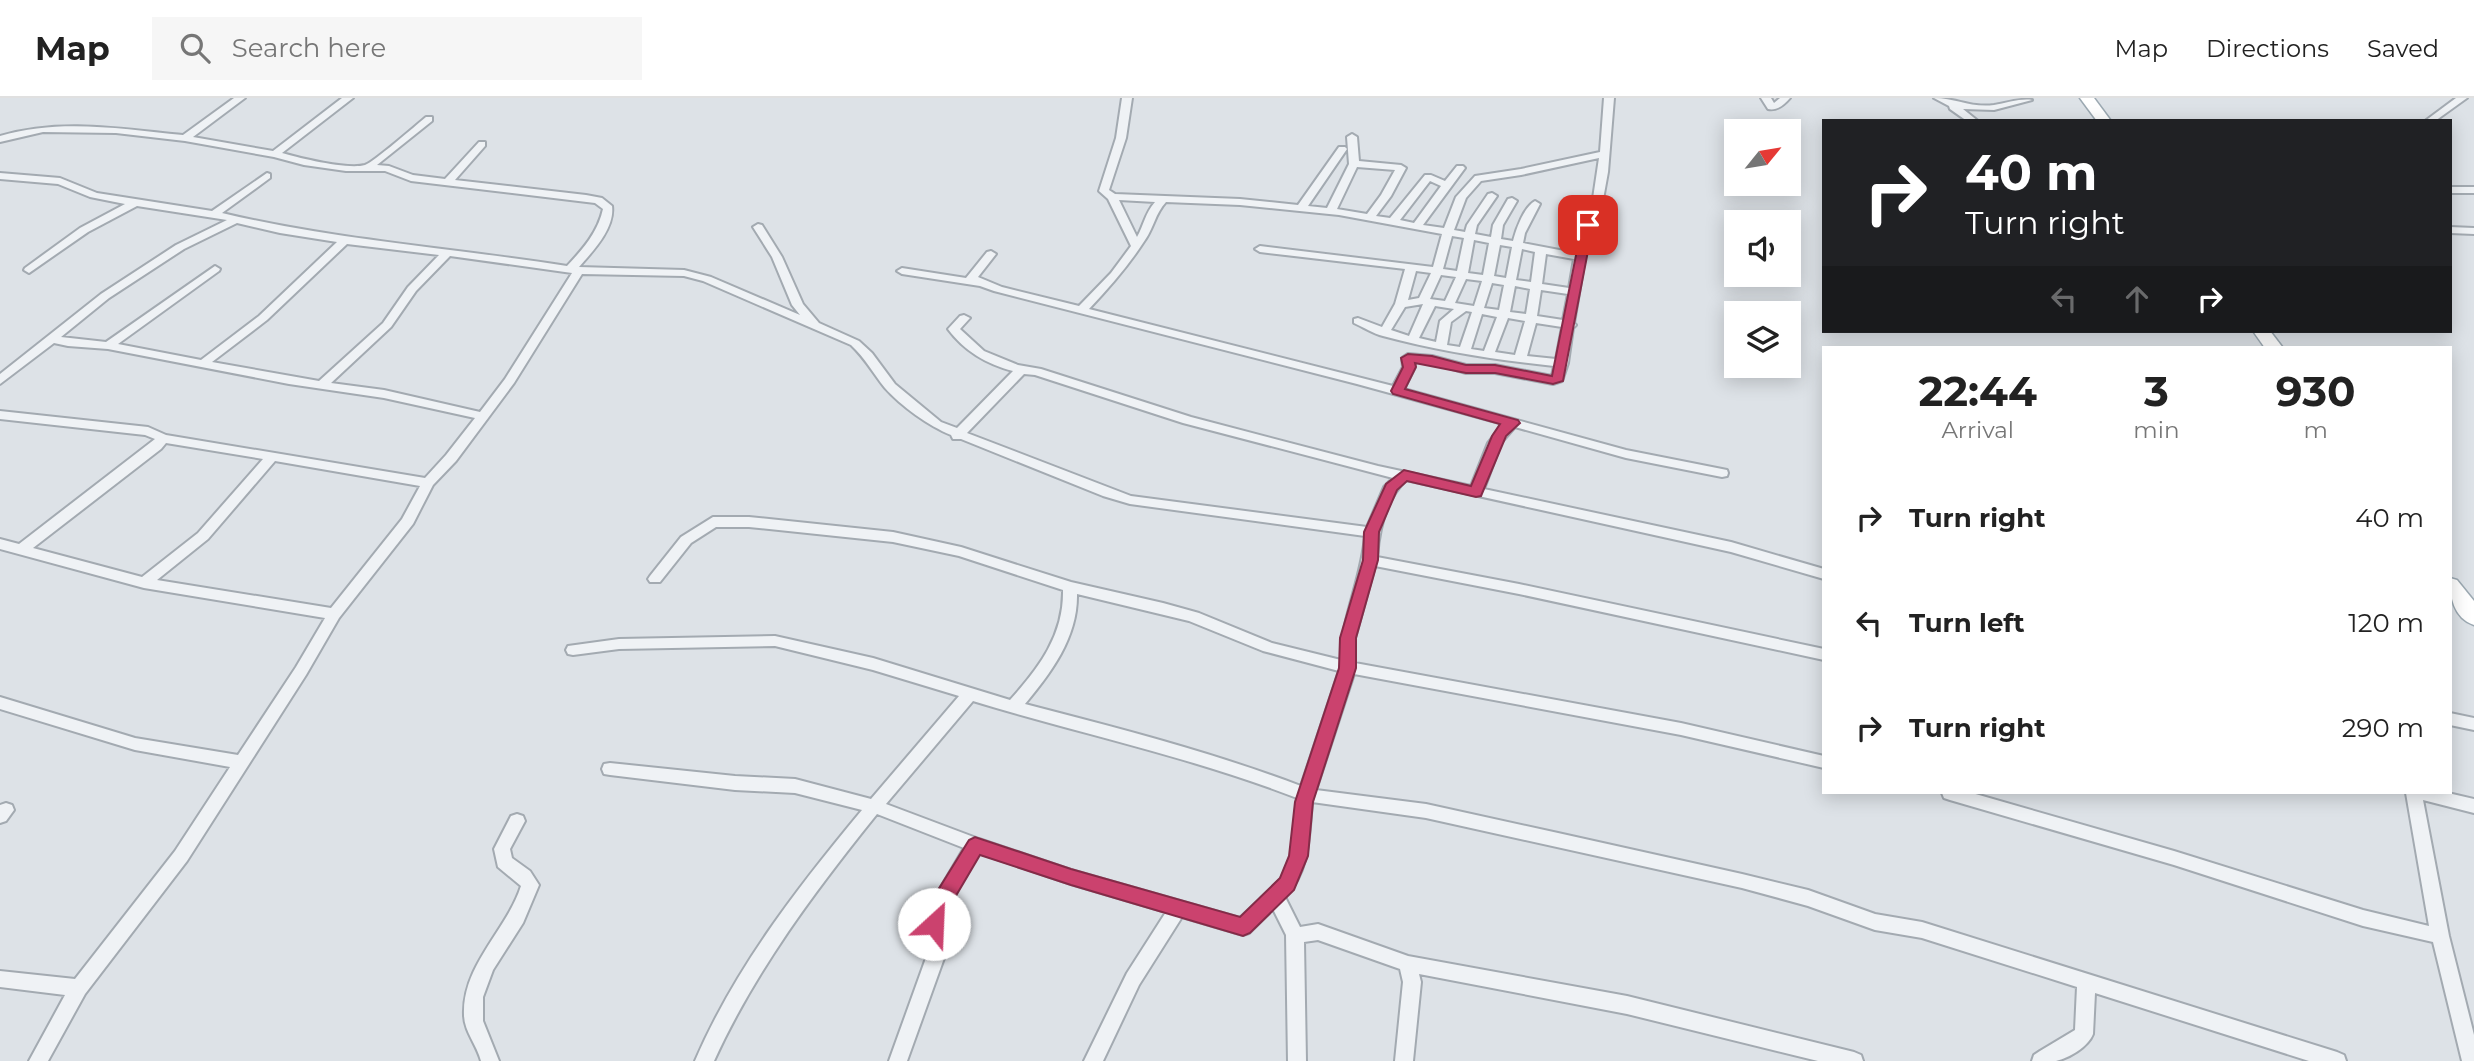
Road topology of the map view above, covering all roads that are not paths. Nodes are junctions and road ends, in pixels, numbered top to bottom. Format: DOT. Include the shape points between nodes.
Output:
graph roads {
  1 [pos="240,98"];
  2 [pos="348,98"];
  3 [pos="1127,98"];
  4 [pos="1609,98"];
  5 [pos="1766,98"];
  6 [pos="1785,98"];
  7 [pos="2087,98"];
  8 [pos="2462,98"];
  9 [pos="1943,100"];
  10 [pos="2026,100"];
  11 [pos="429,119"];
  12 [pos="1971,119"];
  13 [pos="2103,119"];
  14 [pos="2433,119"];
  15 [pos="185,138"];
  16 [pos="1352,138"];
  17 [pos="0,139"];
  18 [pos="481,144"];
  19 [pos="1342,149"];
  20 [pos="275,154"];
  21 [pos="1605,154"];
  22 [pos="1354,164"];
  23 [pos="1460,168"];
  24 [pos="366,169"];
  25 [pos="0,176"];
  26 [pos="267,176"];
  27 [pos="447,182"];
  28 [pos="1445,184"];
  29 [pos="2452,190"];
  30 [pos="2474,190"];
  31 [pos="1492,196"];
  32 [pos="1112,197"];
  33 [pos="1162,200"];
  34 [pos="1512,201"];
  35 [pos="135,203"];
  36 [pos="1535,204"];
  37 [pos="1302,207"];
  38 [pos="1331,211"];
  39 [pos="214,214"];
  40 [pos="1369,218"];
  41 [pos="234,219"];
  42 [pos="1393,222"];
  43 [pos="758,227"];
  44 [pos="1416,227"];
  45 [pos="2452,230"];
  46 [pos="2474,231"];
  47 [pos="1449,233"];
  48 [pos="1468,236"];
  49 [pos="345,240"];
  50 [pos="1496,241"];
  51 [pos="1517,244"];
  52 [pos="1135,245"];
  53 [pos="1260,249"];
  54 [pos="1541,249"];
  55 [pos="447,252"];
  56 [pos="990,254"];
  57 [pos="1580,257"];
  58 [pos="1411,268"];
  59 [pos="215,269"];
  60 [pos="29,270"];
  61 [pos="574,270"];
  62 [pos="902,271"];
  63 [pos="1437,272"];
  64 [pos="1462,275"];
  65 [pos="1488,279"];
  66 [pos="1510,282"];
  67 [pos="978,283"];
  68 [pos="1536,287"];
  69 [pos="1574,292"];
  70 [pos="1403,299"];
  71 [pos="1427,302"];
  72 [pos="1448,306"];
  73 [pos="1463,308"];
  74 [pos="1083,309"];
  75 [pos="1477,310"];
  76 [pos="1504,314"];
  77 [pos="964,318"];
  78 [pos="1531,319"];
  79 [pos="1358,321"];
  80 [pos="1570,325"];
  81 [pos="816,327"];
  82 [pos="1384,333"];
  83 [pos="54,339"];
  84 [pos="1413,339"];
  85 [pos="1441,345"];
  86 [pos="108,346"];
  87 [pos="1465,351"];
  88 [pos="1489,354"];
  89 [pos="1520,359"];
  90 [pos="205,362"];
  91 [pos="1562,363"];
  92 [pos="1020,371"];
  93 [pos="0,380"];
  94 [pos="321,385"];
  95 [pos="1397,391"];
  96 [pos="0,415"];
  97 [pos="481,416"];
  98 [pos="1513,423"];
  99 [pos="957,436"];
  100 [pos="163,438"];
  101 [pos="271,458"];
  102 [pos="1723,473"];
  103 [pos="1404,475"];
  104 [pos="428,483"];
  105 [pos="1476,492"];
  106 [pos="1372,532"];
  107 [pos="0,544"];
  108 [pos="20,551"];
  109 [pos="1370,560"];
  110 [pos="1822,573"];
  111 [pos="655,579"];
  112 [pos="144,583"];
  113 [pos="1070,587"];
  114 [pos="2452,588"];
  115 [pos="334,614"];
  116 [pos="2474,617"];
  117 [pos="573,650"];
  118 [pos="1822,655"];
  119 [pos="1348,668"];
  120 [pos="971,693"];
  121 [pos="0,703"];
  122 [pos="1013,707"];
  123 [pos="2452,719"];
  124 [pos="2474,724"];
  125 [pos="240,762"];
  126 [pos="1822,762"];
  127 [pos="610,769"];
  128 [pos="1953,794"];
  129 [pos="2414,794"];
  130 [pos="2426,794"];
  131 [pos="1307,796"];
  132 [pos="874,806"];
  133 [pos="2474,806"];
  134 [pos="517,821"];
  135 [pos="975,845"];
  136 [pos="1275,895"];
  137 [pos="1178,909"];
  138 [pos="1295,935"];
  139 [pos="2440,936"];
  140 [pos="1408,964"];
  141 [pos="0,979"];
  142 [pos="2085,981"];
  143 [pos="79,988"];
  144 [pos="38,1061"];
  145 [pos="490,1061"];
  146 [pos="704,1061"];
  147 [pos="898,1061"];
  148 [pos="1093,1061"];
  149 [pos="1297,1061"];
  150 [pos="1404,1061"];
  151 [pos="1854,1061"];
  152 [pos="2041,1061"];
  153 [pos="2337,1061"];
  154 [pos="2471,1061"];
  1 -- 15 [label="street"];
  2 -- 20 [label="street"];
  3 -- 32 [label="street" via="1121,138 1104,191"];
  4 -- 21 [label="street"];
  5 -- 6 [label="street" via="1774,107"];
  7 -- 13 [label="main road"];
  8 -- 14 [label="street"];
  9 -- 10 [label="street" via="1981,109"];
  9 -- 12 [label="street"];
  11 -- 24 [label="street"];
  15 -- 17 [label="street" via="81,130 32,131"];
  15 -- 20 [label="street"];
  16 -- 22 [label="street"];
  18 -- 27 [label="street"];
  19 -- 37 [label="street"];
  20 -- 24 [label="street"];
  21 -- 47 [label="street" via="1478,178 1459,202"];
  21 -- 57 [label="street" via="1597,205"];
  22 -- 38 [label="street"];
  22 -- 40 [label="street" via="1401,168"];
  23 -- 28 [label="street"];
  24 -- 27 [label="street" via="391,169 411,178"];
  25 -- 35 [label="street" via="60,181 94,195"];
  26 -- 39 [label="street"];
  27 -- 61 [label="street" via="605,203 607,215"];
  28 -- 42 [label="street" via="1428,177"];
  28 -- 44 [label="street"];
  29 -- 30 [label="street"];
  31 -- 48 [label="street"];
  32 -- 33 [label="street"];
  32 -- 52 [label="street"];
  33 -- 37 [label="street"];
  33 -- 52 [label="street"];
  34 -- 50 [label="street" via="1498,225"];
  35 -- 39 [label="street"];
  35 -- 60 [label="street" via="84,230"];
  36 -- 51 [label="street"];
  37 -- 38 [label="street"];
  38 -- 40 [label="street"];
  39 -- 41 [label="street"];
  40 -- 42 [label="street"];
  41 -- 49 [label="street"];
  41 -- 83 [label="street" via="180,247 105,296"];
  42 -- 44 [label="street"];
  43 -- 81 [label="street" via="778,257 798,305"];
  44 -- 47 [label="street"];
  45 -- 46 [label="street"];
  47 -- 48 [label="street"];
  47 -- 63 [label="street"];
  48 -- 50 [label="street"];
  48 -- 64 [label="street"];
  49 -- 55 [label="street"];
  49 -- 90 [label="street" via="263,318"];
  50 -- 51 [label="street"];
  50 -- 65 [label="street"];
  51 -- 54 [label="street"];
  51 -- 66 [label="street"];
  52 -- 74 [label="street"];
  53 -- 58 [label="street"];
  54 -- 57 [label="street"];
  54 -- 68 [label="street"];
  55 -- 61 [label="street"];
  55 -- 94 [label="street" via="412,289 387,325"];
  56 -- 67 [label="street" via="971,278"];
  57 -- 69 [label="street"];
  58 -- 63 [label="street"];
  58 -- 70 [label="street"];
  59 -- 86 [label="street"];
  61 -- 81 [label="street" via="684,273"];
  61 -- 97 [label="street" via="510,380"];
  62 -- 67 [label="street"];
  63 -- 64 [label="street"];
  63 -- 71 [label="street"];
  64 -- 65 [label="street"];
  64 -- 72 [label="street"];
  65 -- 66 [label="street"];
  65 -- 75 [label="street"];
  66 -- 68 [label="street"];
  66 -- 76 [label="street"];
  67 -- 74 [label="street"];
  68 -- 69 [label="street"];
  68 -- 78 [label="street"];
  69 -- 80 [label="street"];
  70 -- 71 [label="street"];
  70 -- 82 [label="street"];
  71 -- 72 [label="street"];
  71 -- 84 [label="street"];
  72 -- 73 [label="street"];
  73 -- 75 [label="street"];
  73 -- 85 [label="street" via="1446,321"];
  74 -- 95 [label="street"];
  75 -- 76 [label="street"];
  75 -- 87 [label="street"];
  76 -- 78 [label="street"];
  76 -- 88 [label="street"];
  77 -- 92 [label="street" via="954,329 970,348"];
  78 -- 80 [label="street"];
  78 -- 89 [label="street"];
  79 -- 82 [label="street"];
  80 -- 91 [label="street"];
  81 -- 99 [label="street" via="861,347 898,394"];
  82 -- 84 [label="street"];
  83 -- 86 [label="street"];
  83 -- 93 [label="street"];
  84 -- 85 [label="street"];
  85 -- 87 [label="street"];
  86 -- 90 [label="street"];
  87 -- 88 [label="street"];
  88 -- 89 [label="street"];
  89 -- 91 [label="street"];
  90 -- 94 [label="street"];
  91 -- 95 [label="street" via="1561,374 1553,380 1408,358 1409,367"];
  92 -- 99 [label="street"];
  92 -- 103 [label="street" via="1067,380 1187,420"];
  94 -- 97 [label="street"];
  95 -- 98 [label="street"];
  96 -- 100 [label="street" via="148,431"];
  97 -- 104 [label="street"];
  98 -- 102 [label="street" via="1626,454"];
  98 -- 105 [label="street" via="1499,436"];
  99 -- 106 [label="street" via="1130,500"];
  100 -- 101 [label="street"];
  100 -- 108 [label="street"];
  101 -- 104 [label="street"];
  101 -- 112 [label="street" via="203,536"];
  103 -- 105 [label="street"];
  103 -- 106 [label="street" via="1391,487"];
  104 -- 115 [label="street" via="408,521"];
  105 -- 110 [label="street" via="1731,547"];
  106 -- 109 [label="street"];
  107 -- 108 [label="street"];
  108 -- 112 [label="street"];
  109 -- 118 [label="street"];
  109 -- 119 [label="street" via="1348,638"];
  111 -- 113 [label="street" via="686,540 713,522 750,522 923,542"];
  112 -- 115 [label="street"];
  113 -- 119 [label="street" via="1194,617 1268,647"];
  113 -- 122 [label="street" via="1069,615 1060,639 1047,664"];
  114 -- 116 [label="main road"];
  115 -- 125 [label="street"];
  117 -- 120 [label="street" via="619,644 775,641"];
  119 -- 126 [label="street" via="1668,727"];
  119 -- 131 [label="street"];
  120 -- 122 [label="street"];
  120 -- 132 [label="street"];
  121 -- 125 [label="street" via="135,744"];
  122 -- 131 [label="street" via="1210,760"];
  123 -- 124 [label="street"];
  125 -- 143 [label="street" via="181,856"];
  127 -- 132 [label="street" via="795,786"];
  128 -- 139 [label="street" via="2363,918"];
  129 -- 139 [label="street"];
  130 -- 133 [label="street"];
  131 -- 136 [label="street" via="1299,856 1287,884"];
  131 -- 142 [label="street" via="1426,811 1742,881"];
  132 -- 135 [label="street"];
  132 -- 146 [label="street" via="770,944"];
  134 -- 145 [label="street" via="502,849 504,862 530,886 526,903 485,965 475,991 473,1017"];
  135 -- 137 [label="street"];
  135 -- 147 [label="street" via="937,909 934,924 939,947"];
  136 -- 137 [label="street" via="1243,927"];
  136 -- 138 [label="street"];
  137 -- 148 [label="street" via="1133,979"];
  138 -- 140 [label="street" via="1318,932"];
  138 -- 149 [label="street"];
  139 -- 154 [label="street"];
  140 -- 150 [label="street" via="1412,982"];
  140 -- 151 [label="street" via="1628,1004"];
  141 -- 143 [label="street"];
  142 -- 152 [label="street" via="2084,1034"];
  142 -- 153 [label="street"];
  143 -- 144 [label="street"];
}
